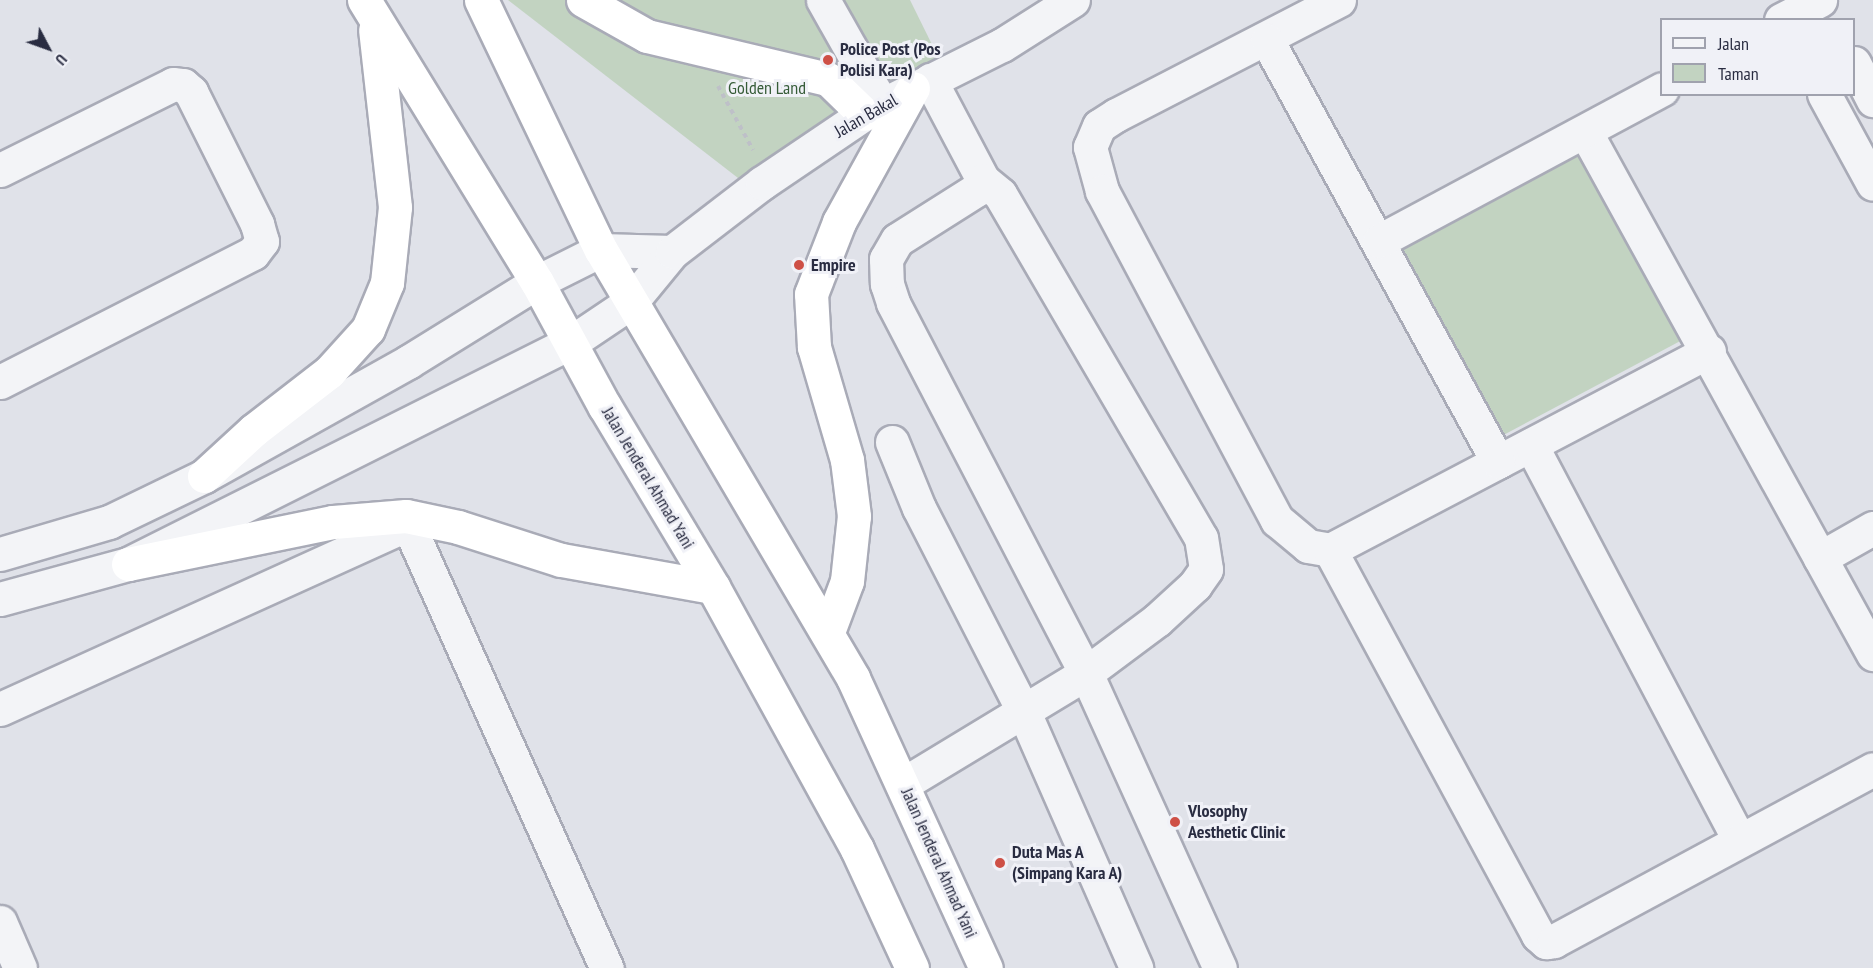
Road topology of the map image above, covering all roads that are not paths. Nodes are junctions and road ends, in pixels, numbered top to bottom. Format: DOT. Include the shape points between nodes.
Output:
graph roads {
  1 [pos="481,0"];
  2 [pos="583,0"];
  3 [pos="823,0"];
  4 [pos="1073,0"];
  5 [pos="1339,0"];
  6 [pos="1772,0"];
  7 [pos="1820,0"];
  8 [pos="368,7"];
  9 [pos="1781,18"];
  10 [pos="1784,18"];
  11 [pos="1829,18"];
  12 [pos="1267,40"];
  13 [pos="1855,65"];
  14 [pos="921,84"];
  15 [pos="1660,90"];
  16 [pos="1825,96"];
  17 [pos="1873,100"];
  18 [pos="874,110"];
  19 [pos="1586,133"];
  20 [pos="0,170"];
  21 [pos="983,180"];
  22 [pos="1873,184"];
  23 [pos="1379,242"];
  24 [pos="601,250"];
  25 [pos="672,252"];
  26 [pos="537,282"];
  27 [pos="631,302"];
  28 [pos="570,343"];
  29 [pos="1709,351"];
  30 [pos="0,382"];
  31 [pos="892,442"];
  32 [pos="1531,445"];
  33 [pos="1498,462"];
  34 [pos="204,476"];
  35 [pos="1873,528"];
  36 [pos="1330,550"];
  37 [pos="0,555"];
  38 [pos="1820,558"];
  39 [pos="128,564"];
  40 [pos="713,587"];
  41 [pos="0,599"];
  42 [pos="828,632"];
  43 [pos="1873,654"];
  44 [pos="1086,673"];
  45 [pos="0,709"];
  46 [pos="1023,710"];
  47 [pos="1873,769"];
  48 [pos="903,784"];
  49 [pos="1739,840"];
  50 [pos="0,922"];
  51 [pos="20,968"];
  52 [pos="607,968"];
  53 [pos="912,968"];
  54 [pos="986,968"];
  55 [pos="1136,968"];
  56 [pos="1220,968"];
  1 -- 24 [label="highway, Jalan Jenderal Ahmad Yani"];
  2 -- 18 [label="highway" via="647,36 828,79"];
  3 -- 18 [label="street"];
  4 -- 14 [label="street, Jalan Bakal" via="1002,45"];
  5 -- 12 [label="street"];
  6 -- 9 [label="street"];
  7 -- 10 [label="street"];
  7 -- 11 [label="street"];
  8 -- 26 [label="highway, Jalan Jenderal Ahmad Yani"];
  8 -- 34 [label="highway" via="395,207 387,283 368,329 329,372 254,430"];
  12 -- 23 [label="street"];
  12 -- 36 [label="street" via="1099,126 1090,158 1102,191 1276,520 1308,546"];
  13 -- 17 [label="street"];
  14 -- 18 [label="street, Jalan Bakal"];
  14 -- 21 [label="street"];
  14 -- 42 [label="highway" via="839,222 811,294 814,347 847,460 854,516 847,581"];
  15 -- 19 [label="street"];
  16 -- 22 [label="street"];
  18 -- 25 [label="street, Jalan Bakal" via="762,183"];
  19 -- 23 [label="street"];
  19 -- 29 [label="street"];
  20 -- 30 [label="street" via="173,84 183,85 191,92 261,241 253,253"];
  21 -- 44 [label="street" via="976,190 897,240 886,259 887,284 893,303"];
  21 -- 44 [label="street" via="1000,194 1201,538 1206,553 1206,569 1195,585 1157,620"];
  23 -- 33 [label="street"];
  24 -- 25 [label="street"];
  24 -- 26 [label="street"];
  24 -- 27 [label="highway, Jalan Jenderal Ahmad Yani"];
  25 -- 27 [label="street, Jalan Bakal"];
  26 -- 28 [label="highway, Jalan Jenderal Ahmad Yani"];
  26 -- 34 [label="street" via="408,362"];
  27 -- 28 [label="street, Jalan Bakal"];
  27 -- 42 [label="highway, Jalan Jenderal Ahmad Yani"];
  28 -- 39 [label="street, Jalan Bakal"];
  28 -- 40 [label="highway, Jalan Jenderal Ahmad Yani"];
  29 -- 32 [label="street"];
  29 -- 38 [label="street"];
  31 -- 46 [label="street" via="919,508"];
  32 -- 33 [label="street"];
  32 -- 49 [label="street"];
  33 -- 36 [label="street"];
  34 -- 37 [label="street" via="109,522"];
  35 -- 38 [label="street"];
  36 -- 49 [label="street" via="1538,935 1546,942"];
  38 -- 43 [label="street"];
  39 -- 40 [label="highway" via="333,522 406,516 458,527 561,560"];
  39 -- 41 [label="street, Jalan Bakal"];
  40 -- 53 [label="highway, Jalan Jenderal Ahmad Yani" via="856,849"];
  42 -- 48 [label="highway, Jalan Jenderal Ahmad Yani"];
  44 -- 46 [label="street"];
  44 -- 56 [label="street"];
  45 -- 52 [label="street" via="408,524"];
  46 -- 48 [label="street"];
  46 -- 55 [label="street"];
  47 -- 49 [label="street"];
  48 -- 54 [label="highway, Jalan Jenderal Ahmad Yani"];
  50 -- 51 [label="street"];
}
